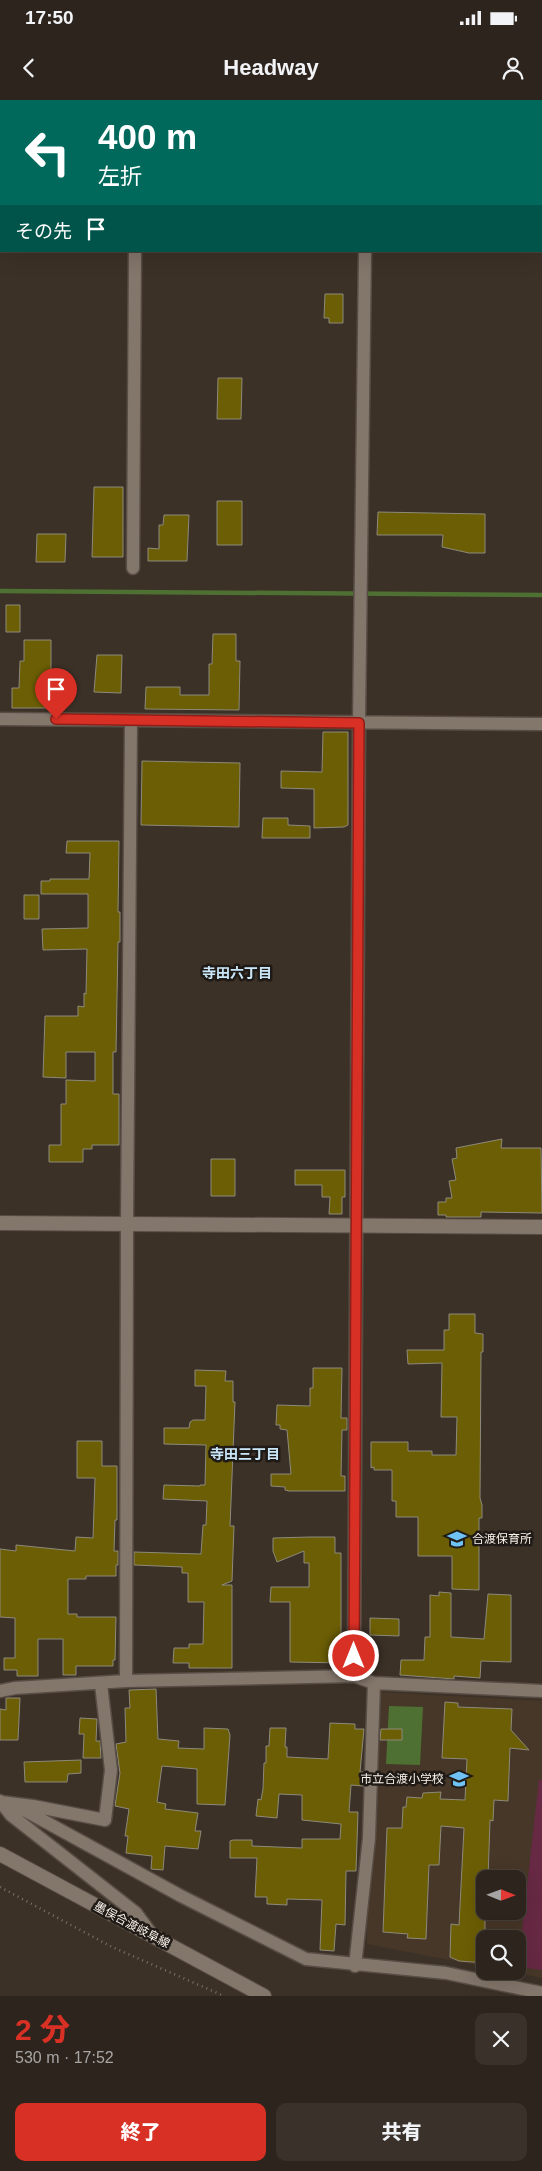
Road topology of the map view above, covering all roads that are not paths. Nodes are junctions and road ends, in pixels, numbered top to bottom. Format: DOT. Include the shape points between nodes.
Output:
graph roads {
  1 [pos="135,252"];
  2 [pos="365,252"];
  3 [pos="133,568"];
  4 [pos="0,719"];
  5 [pos="131,720"];
  6 [pos="359,723"];
  7 [pos="542,724"];
  8 [pos="0,1223"];
  9 [pos="127,1224"];
  10 [pos="357,1224"];
  11 [pos="542,1227"];
  12 [pos="354,1676"];
  13 [pos="126,1682"];
  14 [pos="374,1683"];
  15 [pos="101,1684"];
  16 [pos="0,1690"];
  17 [pos="542,1691"];
  18 [pos="5,1806"];
  19 [pos="0,1854"];
  20 [pos="153,1937"];
  21 [pos="355,1966"];
  22 [pos="542,1993"];
  23 [pos="264,1996"];
  1 -- 3 [label="street"];
  2 -- 6 [label="street"];
  4 -- 5 [label="street"];
  5 -- 6 [label="street"];
  5 -- 9 [label="street"];
  6 -- 7 [label="street"];
  6 -- 10 [label="street"];
  8 -- 9 [label="street"];
  9 -- 10 [label="street"];
  9 -- 13 [label="street"];
  10 -- 11 [label="street"];
  10 -- 12 [label="street"];
  12 -- 13 [label="street"];
  12 -- 14 [label="street"];
  13 -- 15 [label="street"];
  14 -- 17 [label="street"];
  14 -- 21 [label="street" via="369,1838"];
  15 -- 16 [label="street"];
  15 -- 18 [label="street" via="111,1770 105,1820 33,1806"];
  18 -- 20 [label="street" via="136,1913"];
  18 -- 21 [label="street" via="306,1959"];
  19 -- 20 [label="street, 墨俣合渡岐阜線"];
  20 -- 23 [label="street, 墨俣合渡岐阜線"];
  21 -- 22 [label="street" via="446,1973"];
}
